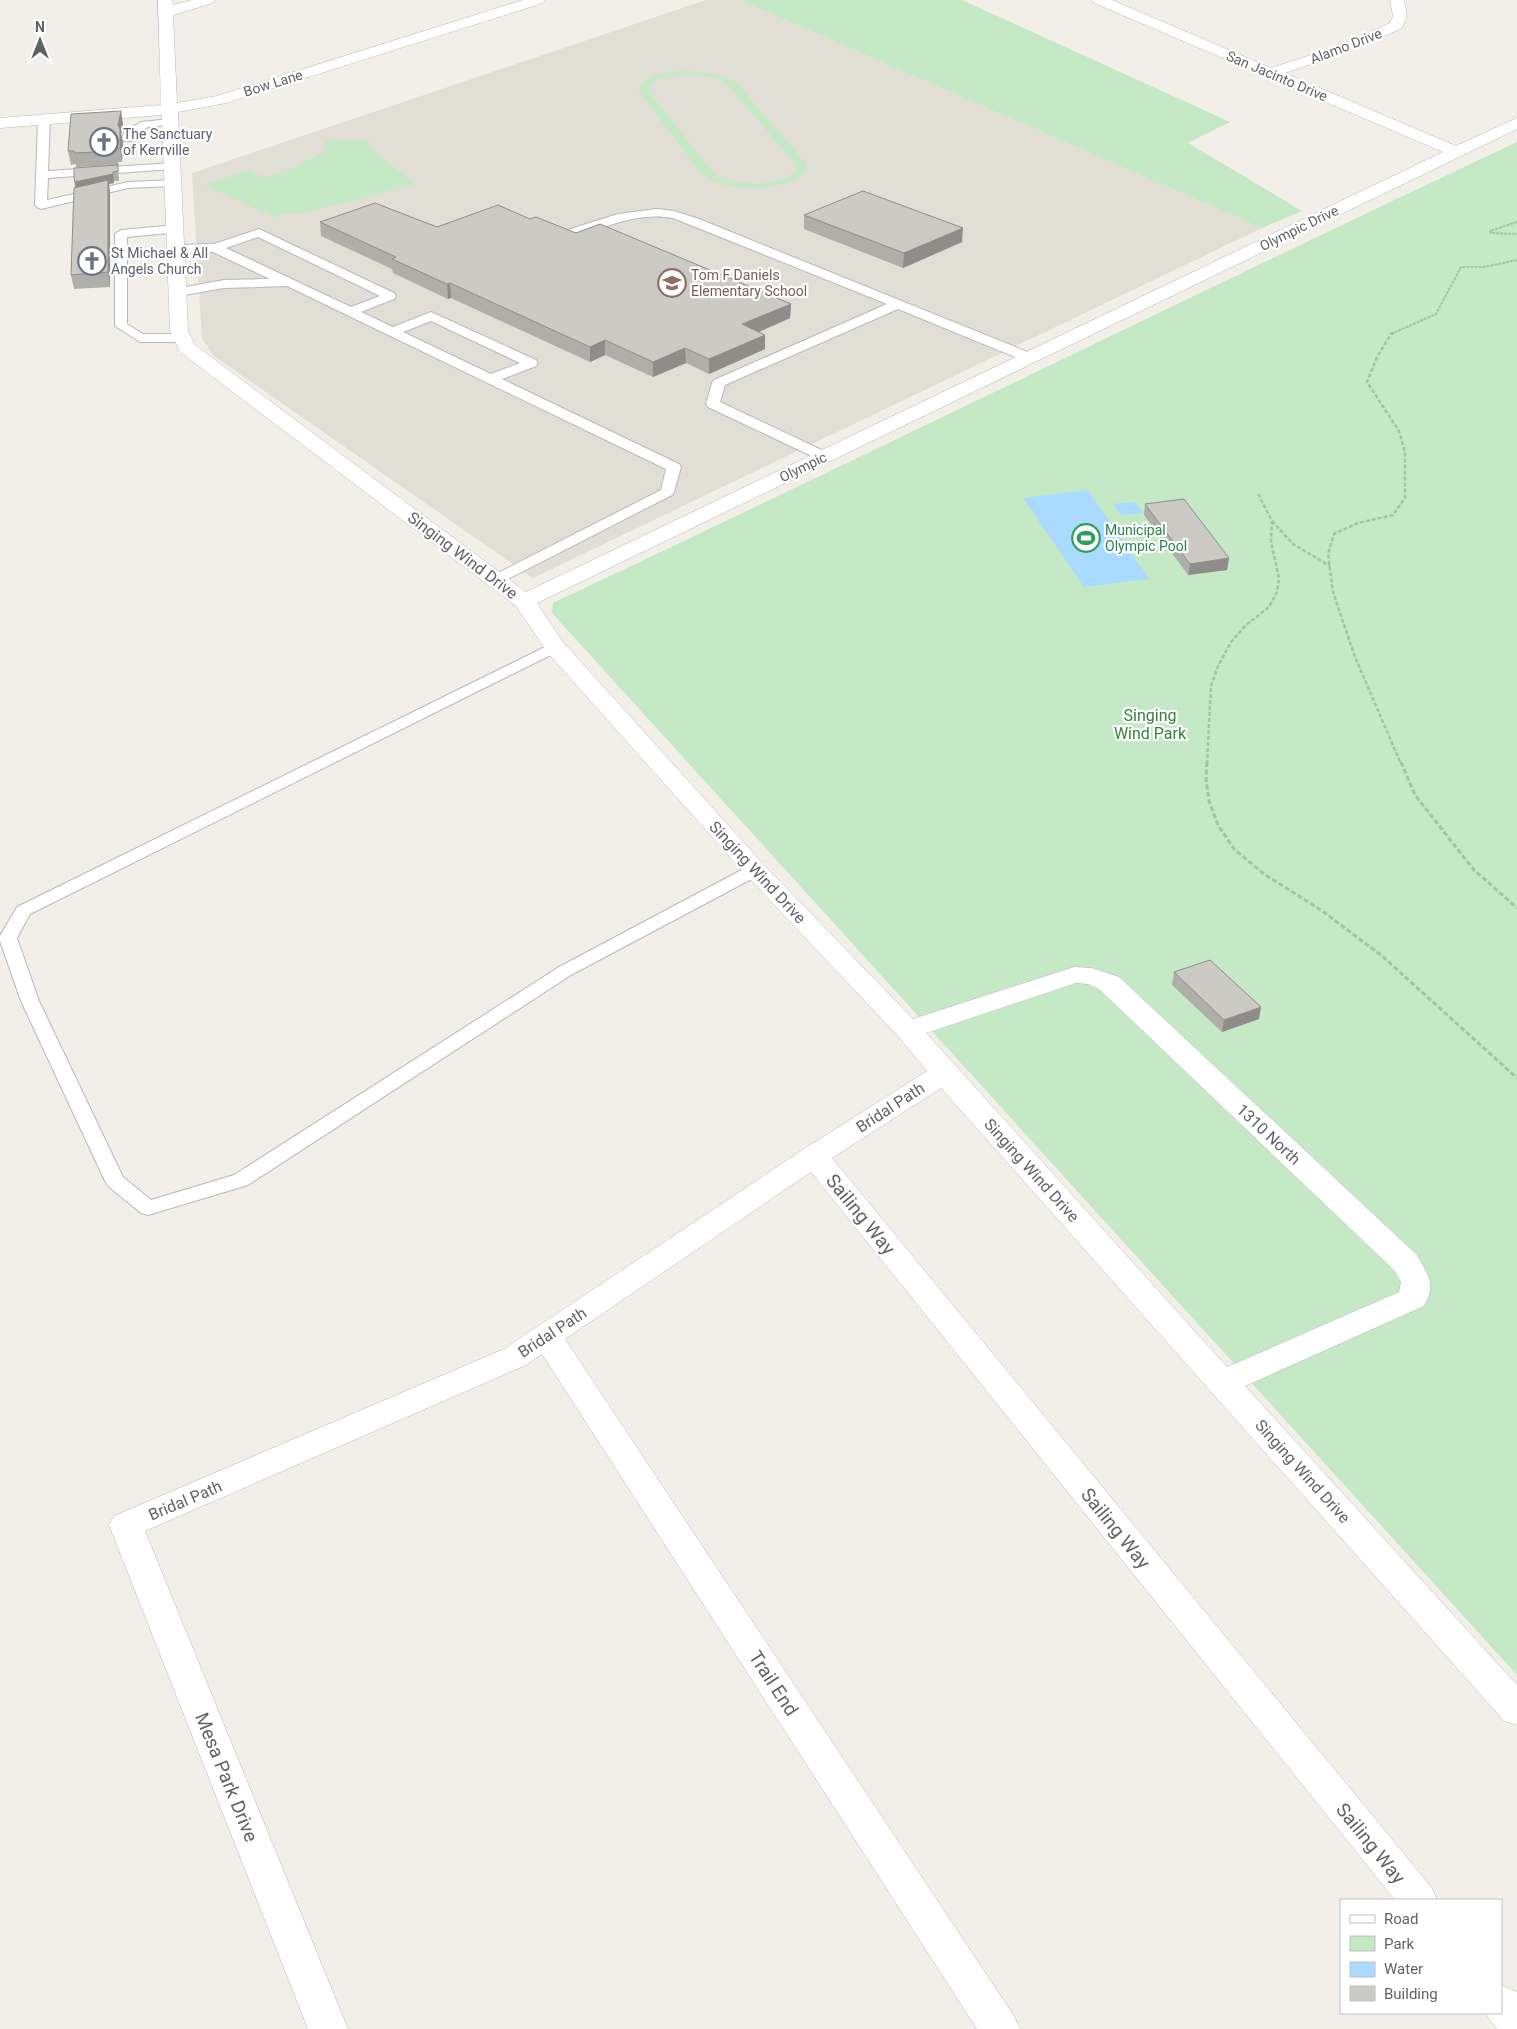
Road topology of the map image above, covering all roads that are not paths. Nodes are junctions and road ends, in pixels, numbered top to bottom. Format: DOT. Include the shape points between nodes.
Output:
graph roads {
  1 [pos="208,0"];
  2 [pos="538,0"];
  3 [pos="1099,0"];
  4 [pos="1397,0"];
  5 [pos="165,6"];
  6 [pos="1270,73"];
  7 [pos="170,116"];
  8 [pos="44,119"];
  9 [pos="0,123"];
  10 [pos="1517,123"];
  11 [pos="128,142"];
  12 [pos="1456,152"];
  13 [pos="128,169"];
  14 [pos="42,175"];
  15 [pos="173,175"];
  16 [pos="128,186"];
  17 [pos="568,234"];
  18 [pos="177,239"];
  19 [pos="215,248"];
  20 [pos="289,282"];
  21 [pos="179,292"];
  22 [pos="898,304"];
  23 [pos="350,312"];
  24 [pos="392,332"];
  25 [pos="1081,333"];
  26 [pos="183,338"];
  27 [pos="1030,358"];
  28 [pos="491,380"];
  29 [pos="824,456"];
  30 [pos="497,579"];
  31 [pos="524,601"];
  32 [pos="555,648"];
  33 [pos="755,870"];
  34 [pos="908,1030"];
  35 [pos="944,1073"];
  36 [pos="814,1156"];
  37 [pos="547,1336"];
  38 [pos="1223,1382"];
  39 [pos="126,1525"];
  40 [pos="1517,1710"];
  41 [pos="1417,1899"];
  42 [pos="1502,2004"];
  43 [pos="1517,2023"];
  44 [pos="328,2029"];
  45 [pos="1000,2029"];
  1 -- 5 [label="street"];
  2 -- 7 [label="street, Bow Lane"];
  3 -- 6 [label="street, San Jacinto Drive"];
  4 -- 6 [label="street, Alamo Drive" via="1398,25 1338,51"];
  5 -- 7 [label="street"];
  6 -- 12 [label="street, San Jacinto Drive"];
  7 -- 8 [label="street, Bow Lane"];
  7 -- 11 [label="lane" via="128,134"];
  7 -- 15 [label="street"];
  8 -- 9 [label="street, Bow Lane"];
  8 -- 14 [label="lane"];
  10 -- 12 [label="street, Olympic Drive"];
  11 -- 13 [label="lane"];
  12 -- 25 [label="street, Olympic Drive"];
  13 -- 14 [label="lane"];
  13 -- 15 [label="lane"];
  13 -- 16 [label="lane"];
  14 -- 16 [label="lane" via="41,205"];
  15 -- 16 [label="lane"];
  15 -- 18 [label="street"];
  17 -- 22 [label="lane" via="617,216 670,214"];
  18 -- 19 [label="lane"];
  18 -- 21 [label="street"];
  18 -- 26 [label="lane" via="121,234 121,326 140,338"];
  19 -- 20 [label="lane"];
  19 -- 23 [label="lane" via="259,234 390,296"];
  20 -- 21 [label="lane" via="224,284"];
  20 -- 23 [label="lane"];
  21 -- 26 [label="street" via="179,331"];
  22 -- 27 [label="lane"];
  22 -- 29 [label="lane" via="719,384 714,404"];
  23 -- 24 [label="lane"];
  24 -- 28 [label="lane"];
  24 -- 28 [label="lane" via="431,316 531,363"];
  25 -- 27 [label="street, Olympic"];
  26 -- 30 [label="street, Singing Wind Drive" via="187,348"];
  27 -- 29 [label="street, Olympic"];
  28 -- 30 [label="lane" via="674,467 667,492"];
  29 -- 31 [label="street, Olympic"];
  30 -- 31 [label="street, Singing Wind Drive"];
  31 -- 32 [label="street, Singing Wind Drive"];
  32 -- 33 [label="street, Singing Wind Drive"];
  32 -- 33 [label="lane" via="23,911 8,938 30,1000 115,1181 148,1208 241,1180 565,971"];
  33 -- 34 [label="street, Singing Wind Drive"];
  34 -- 35 [label="street, Singing Wind Drive"];
  34 -- 38 [label="street, 1310 North" via="1074,975 1092,976 1109,983 1406,1263 1416,1282 1413,1298"];
  35 -- 36 [label="street, Bridal Path"];
  35 -- 38 [label="street, Singing Wind Drive"];
  36 -- 37 [label="street, Bridal Path"];
  36 -- 41 [label="street, Sailing Way"];
  37 -- 39 [label="street, Bridal Path" via="515,1357"];
  37 -- 45 [label="street, Trail End"];
  38 -- 40 [label="street, Singing Wind Drive"];
  39 -- 44 [label="street, Mesa Park Drive"];
  42 -- 43 [label="street"];
}
